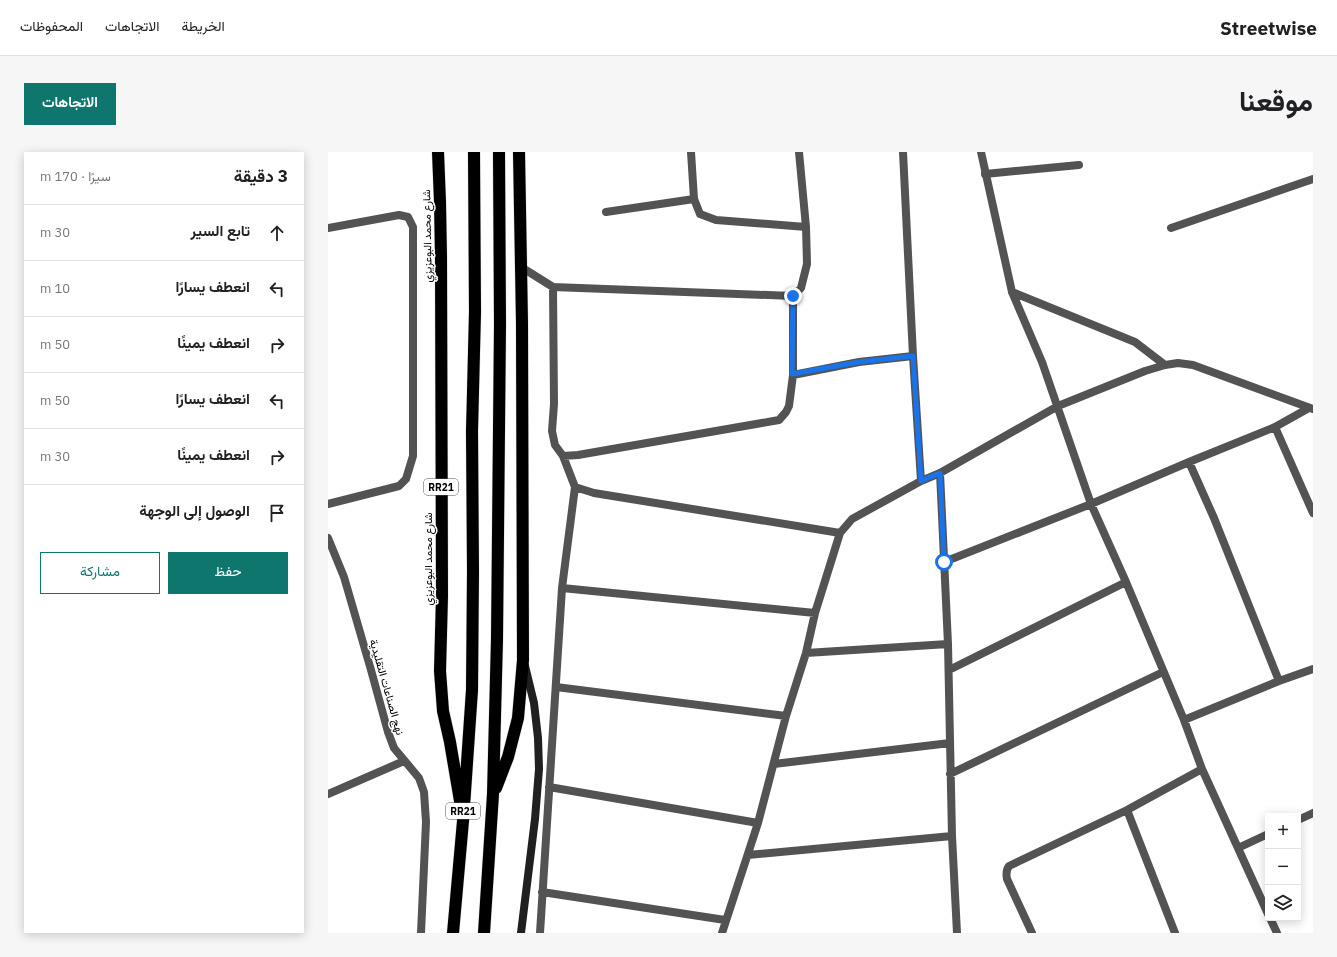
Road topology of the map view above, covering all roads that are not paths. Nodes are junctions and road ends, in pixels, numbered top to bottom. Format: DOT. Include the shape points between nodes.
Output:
graph roads {
  1 [pos="438,152"];
  2 [pos="474,152"];
  3 [pos="499,152"];
  4 [pos="519,152"];
  5 [pos="691,152"];
  6 [pos="799,152"];
  7 [pos="903,152"];
  8 [pos="980,152"];
  9 [pos="1079,165"];
  10 [pos="985,174"];
  11 [pos="1313,179"];
  12 [pos="694,199"];
  13 [pos="606,212"];
  14 [pos="806,226"];
  15 [pos="328,228"];
  16 [pos="1171,228"];
  17 [pos="521,267"];
  18 [pos="553,287"];
  19 [pos="1012,292"];
  20 [pos="793,296"];
  21 [pos="913,356"];
  22 [pos="1165,365"];
  23 [pos="792,374"];
  24 [pos="1058,406"];
  25 [pos="1311,409"];
  26 [pos="1275,427"];
  27 [pos="563,456"];
  28 [pos="1190,462"];
  29 [pos="940,473"];
  30 [pos="921,481"];
  31 [pos="575,487"];
  32 [pos="328,504"];
  33 [pos="1092,504"];
  34 [pos="1313,513"];
  35 [pos="840,534"];
  36 [pos="328,538"];
  37 [pos="944,562"];
  38 [pos="1126,582"];
  39 [pos="562,588"];
  40 [pos="815,613"];
  41 [pos="948,644"];
  42 [pos="806,653"];
  43 [pos="523,660"];
  44 [pos="1313,669"];
  45 [pos="949,670"];
  46 [pos="1164,672"];
  47 [pos="1279,681"];
  48 [pos="556,687"];
  49 [pos="786,716"];
  50 [pos="1184,720"];
  51 [pos="950,743"];
  52 [pos="404,761"];
  53 [pos="774,764"];
  54 [pos="1202,769"];
  55 [pos="950,774"];
  56 [pos="549,787"];
  57 [pos="328,794"];
  58 [pos="493,794"];
  59 [pos="1126,810"];
  60 [pos="1313,813"];
  61 [pos="1301,819"];
  62 [pos="463,821"];
  63 [pos="758,823"];
  64 [pos="1265,835"];
  65 [pos="952,836"];
  66 [pos="1238,848"];
  67 [pos="748,855"];
  68 [pos="542,892"];
  69 [pos="1265,907"];
  70 [pos="725,920"];
  71 [pos="1271,921"];
  72 [pos="421,933"];
  73 [pos="453,933"];
  74 [pos="484,933"];
  75 [pos="521,933"];
  76 [pos="540,933"];
  77 [pos="722,933"];
  78 [pos="957,933"];
  79 [pos="1032,933"];
  80 [pos="1175,933"];
  81 [pos="1276,933"];
  1 -- 62 [label="highway, شارع محمد البوعزيزي / RR21" via="441,258 440,670 443,710"];
  2 -- 62 [label="highway, شارع محمد البوعزيزي / RR21" via="476,312 472,431 472,690"];
  3 -- 58 [label="highway, RR21" via="498,573"];
  4 -- 17 [label="highway, RR21"];
  5 -- 12 [label="street"];
  6 -- 14 [label="street"];
  7 -- 21 [label="street"];
  8 -- 10 [label="street"];
  9 -- 10 [label="street"];
  10 -- 19 [label="street"];
  11 -- 16 [label="street"];
  12 -- 13 [label="street"];
  12 -- 14 [label="street" via="700,214 716,220"];
  14 -- 20 [label="street" via="807,264 801,288"];
  15 -- 32 [label="street" via="399,215 408,217 412,226 413,456 406,479 399,486"];
  17 -- 18 [label="street"];
  17 -- 43 [label="highway, RR21"];
  18 -- 20 [label="street"];
  18 -- 27 [label="street" via="552,431 555,445"];
  19 -- 22 [label="street" via="1135,342"];
  19 -- 24 [label="street"];
  20 -- 23 [label="street"];
  21 -- 23 [label="street" via="859,362"];
  21 -- 30 [label="street"];
  22 -- 24 [label="street"];
  22 -- 25 [label="street" via="1193,365"];
  23 -- 27 [label="street" via="789,406 779,420 578,456"];
  24 -- 29 [label="street"];
  24 -- 33 [label="street"];
  25 -- 26 [label="street"];
  26 -- 28 [label="street"];
  26 -- 34 [label="street"];
  27 -- 31 [label="street"];
  28 -- 33 [label="street"];
  28 -- 47 [label="street"];
  29 -- 30 [label="street"];
  29 -- 37 [label="street"];
  30 -- 35 [label="street" via="852,518"];
  31 -- 35 [label="street" via="594,493"];
  31 -- 39 [label="street"];
  33 -- 37 [label="street"];
  33 -- 38 [label="street"];
  35 -- 40 [label="street"];
  36 -- 52 [label="street, نهج الصناعات التقليدية" via="344,577 388,732 394,748"];
  37 -- 41 [label="street"];
  38 -- 45 [label="street"];
  38 -- 46 [label="street"];
  39 -- 40 [label="street"];
  39 -- 48 [label="street"];
  40 -- 42 [label="street"];
  41 -- 42 [label="street"];
  41 -- 45 [label="street"];
  42 -- 49 [label="street"];
  43 -- 58 [label="highway, RR21" via="518,718 508,757"];
  43 -- 75 [label="main road" via="534,704 539,769"];
  44 -- 47 [label="street"];
  45 -- 51 [label="street"];
  46 -- 50 [label="street"];
  46 -- 55 [label="street"];
  47 -- 50 [label="street"];
  48 -- 49 [label="street"];
  48 -- 56 [label="street"];
  49 -- 53 [label="street"];
  50 -- 54 [label="street"];
  51 -- 53 [label="street"];
  51 -- 55 [label="street"];
  52 -- 57 [label="street"];
  52 -- 72 [label="street, نهج الصناعات التقليدية" via="419,778 424,792 426,822"];
  53 -- 63 [label="street"];
  54 -- 59 [label="street"];
  54 -- 66 [label="street"];
  55 -- 65 [label="street"];
  56 -- 63 [label="street"];
  56 -- 68 [label="street"];
  58 -- 74 [label="highway, RR21"];
  59 -- 79 [label="street" via="1007,869 1007,879"];
  59 -- 80 [label="street"];
  60 -- 61 [label="street"];
  62 -- 73 [label="highway, شارع محمد البوعزيزي / RR21"];
  63 -- 67 [label="street"];
  64 -- 66 [label="street"];
  65 -- 67 [label="street"];
  65 -- 78 [label="street"];
  66 -- 69 [label="street"];
  67 -- 70 [label="street"];
  68 -- 70 [label="street"];
  68 -- 76 [label="street"];
  70 -- 77 [label="street"];
  71 -- 81 [label="street"];
}
